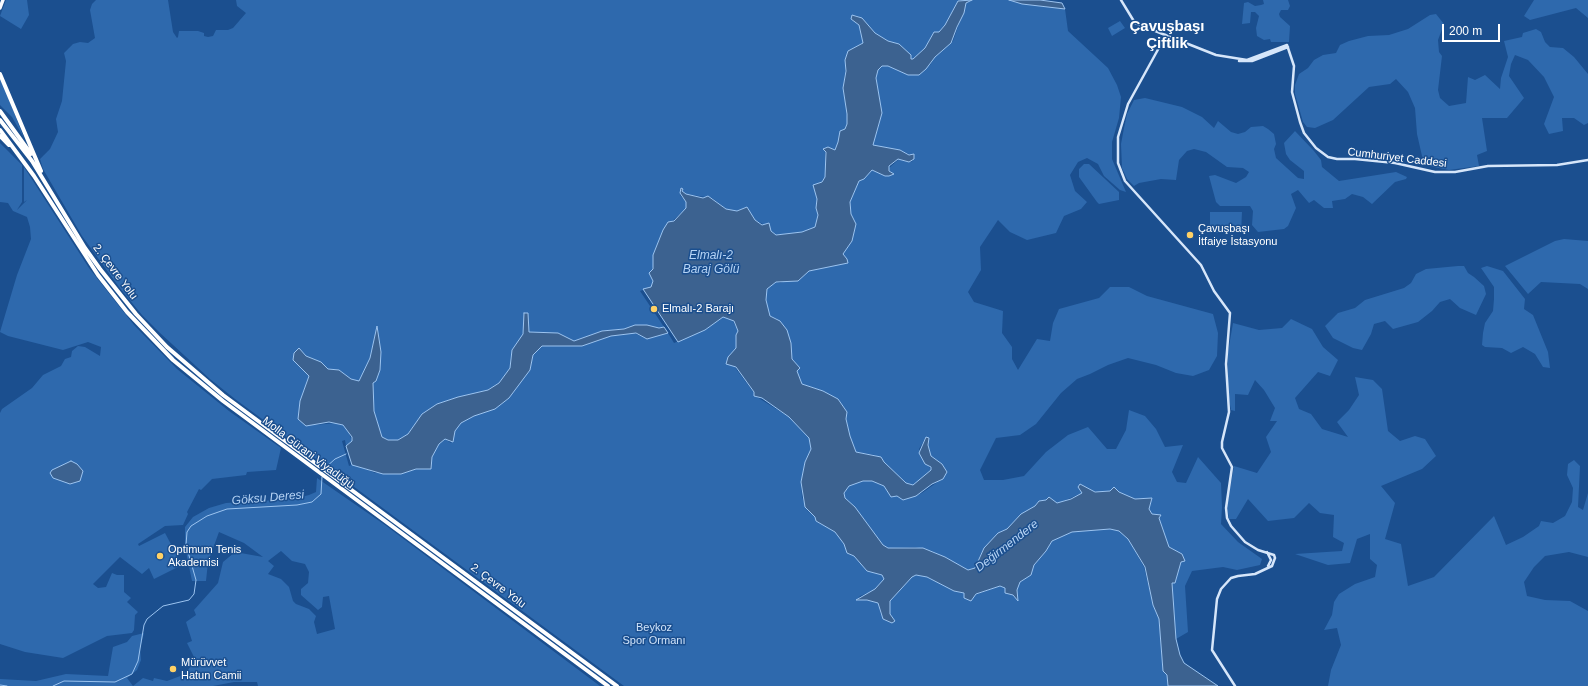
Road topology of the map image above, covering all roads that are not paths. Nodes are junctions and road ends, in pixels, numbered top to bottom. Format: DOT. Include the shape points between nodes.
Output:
graph roads {
  1 [pos="3,0"];
  2 [pos="1121,0"];
  3 [pos="0,8"];
  4 [pos="1166,35"];
  5 [pos="0,74"];
  6 [pos="0,111"];
  7 [pos="0,120"];
  8 [pos="0,130"];
  9 [pos="0,136"];
  10 [pos="20,155"];
  11 [pos="1588,160"];
  12 [pos="40,168"];
  13 [pos="45,181"];
  14 [pos="244,410"];
  15 [pos="241,414"];
  16 [pos="367,502"];
  17 [pos="364,506"];
  18 [pos="608,686"];
  19 [pos="617,686"];
  20 [pos="1235,686"];
  1 -- 3 [label="highway"];
  2 -- 4 [label="main road, Cumhuriyet Caddesi" via="1135,23"];
  4 -- 11 [label="main road, Cumhuriyet Caddesi" via="1216,55 1232,58 1251,59 1288,46 1294,66 1292,92 1304,133 1316,148 1337,159 1395,163 1435,172 1455,172 1488,166 1557,165"];
  4 -- 20 [label="main road" via="1128,104 1118,137 1118,163 1125,181 1201,265 1214,291 1230,313 1226,364 1229,412 1222,442 1222,448 1232,467 1227,518 1245,542 1267,552 1272,560 1267,568 1255,574 1231,578 1221,589 1217,599 1212,650"];
  5 -- 12 [label="highway"];
  6 -- 12 [label="highway"];
  7 -- 13 [label="highway, 2. Çevre Yolu"];
  8 -- 10 [label="highway, 2. Çevre Yolu"];
  9 -- 10 [label="highway"];
  10 -- 15 [label="highway, 2. Çevre Yolu" via="80,249 127,312 173,360"];
  12 -- 13 [label="highway"];
  13 -- 14 [label="highway, 2. Çevre Yolu" via="85,248 136,314 194,372"];
  14 -- 16 [label="highway, Molla Gürani Viyadüğü"];
  15 -- 17 [label="highway, Molla Gürani Viyadüğü"];
  16 -- 19 [label="highway, 2. Çevre Yolu"];
  17 -- 18 [label="highway, 2. Çevre Yolu"];
}
